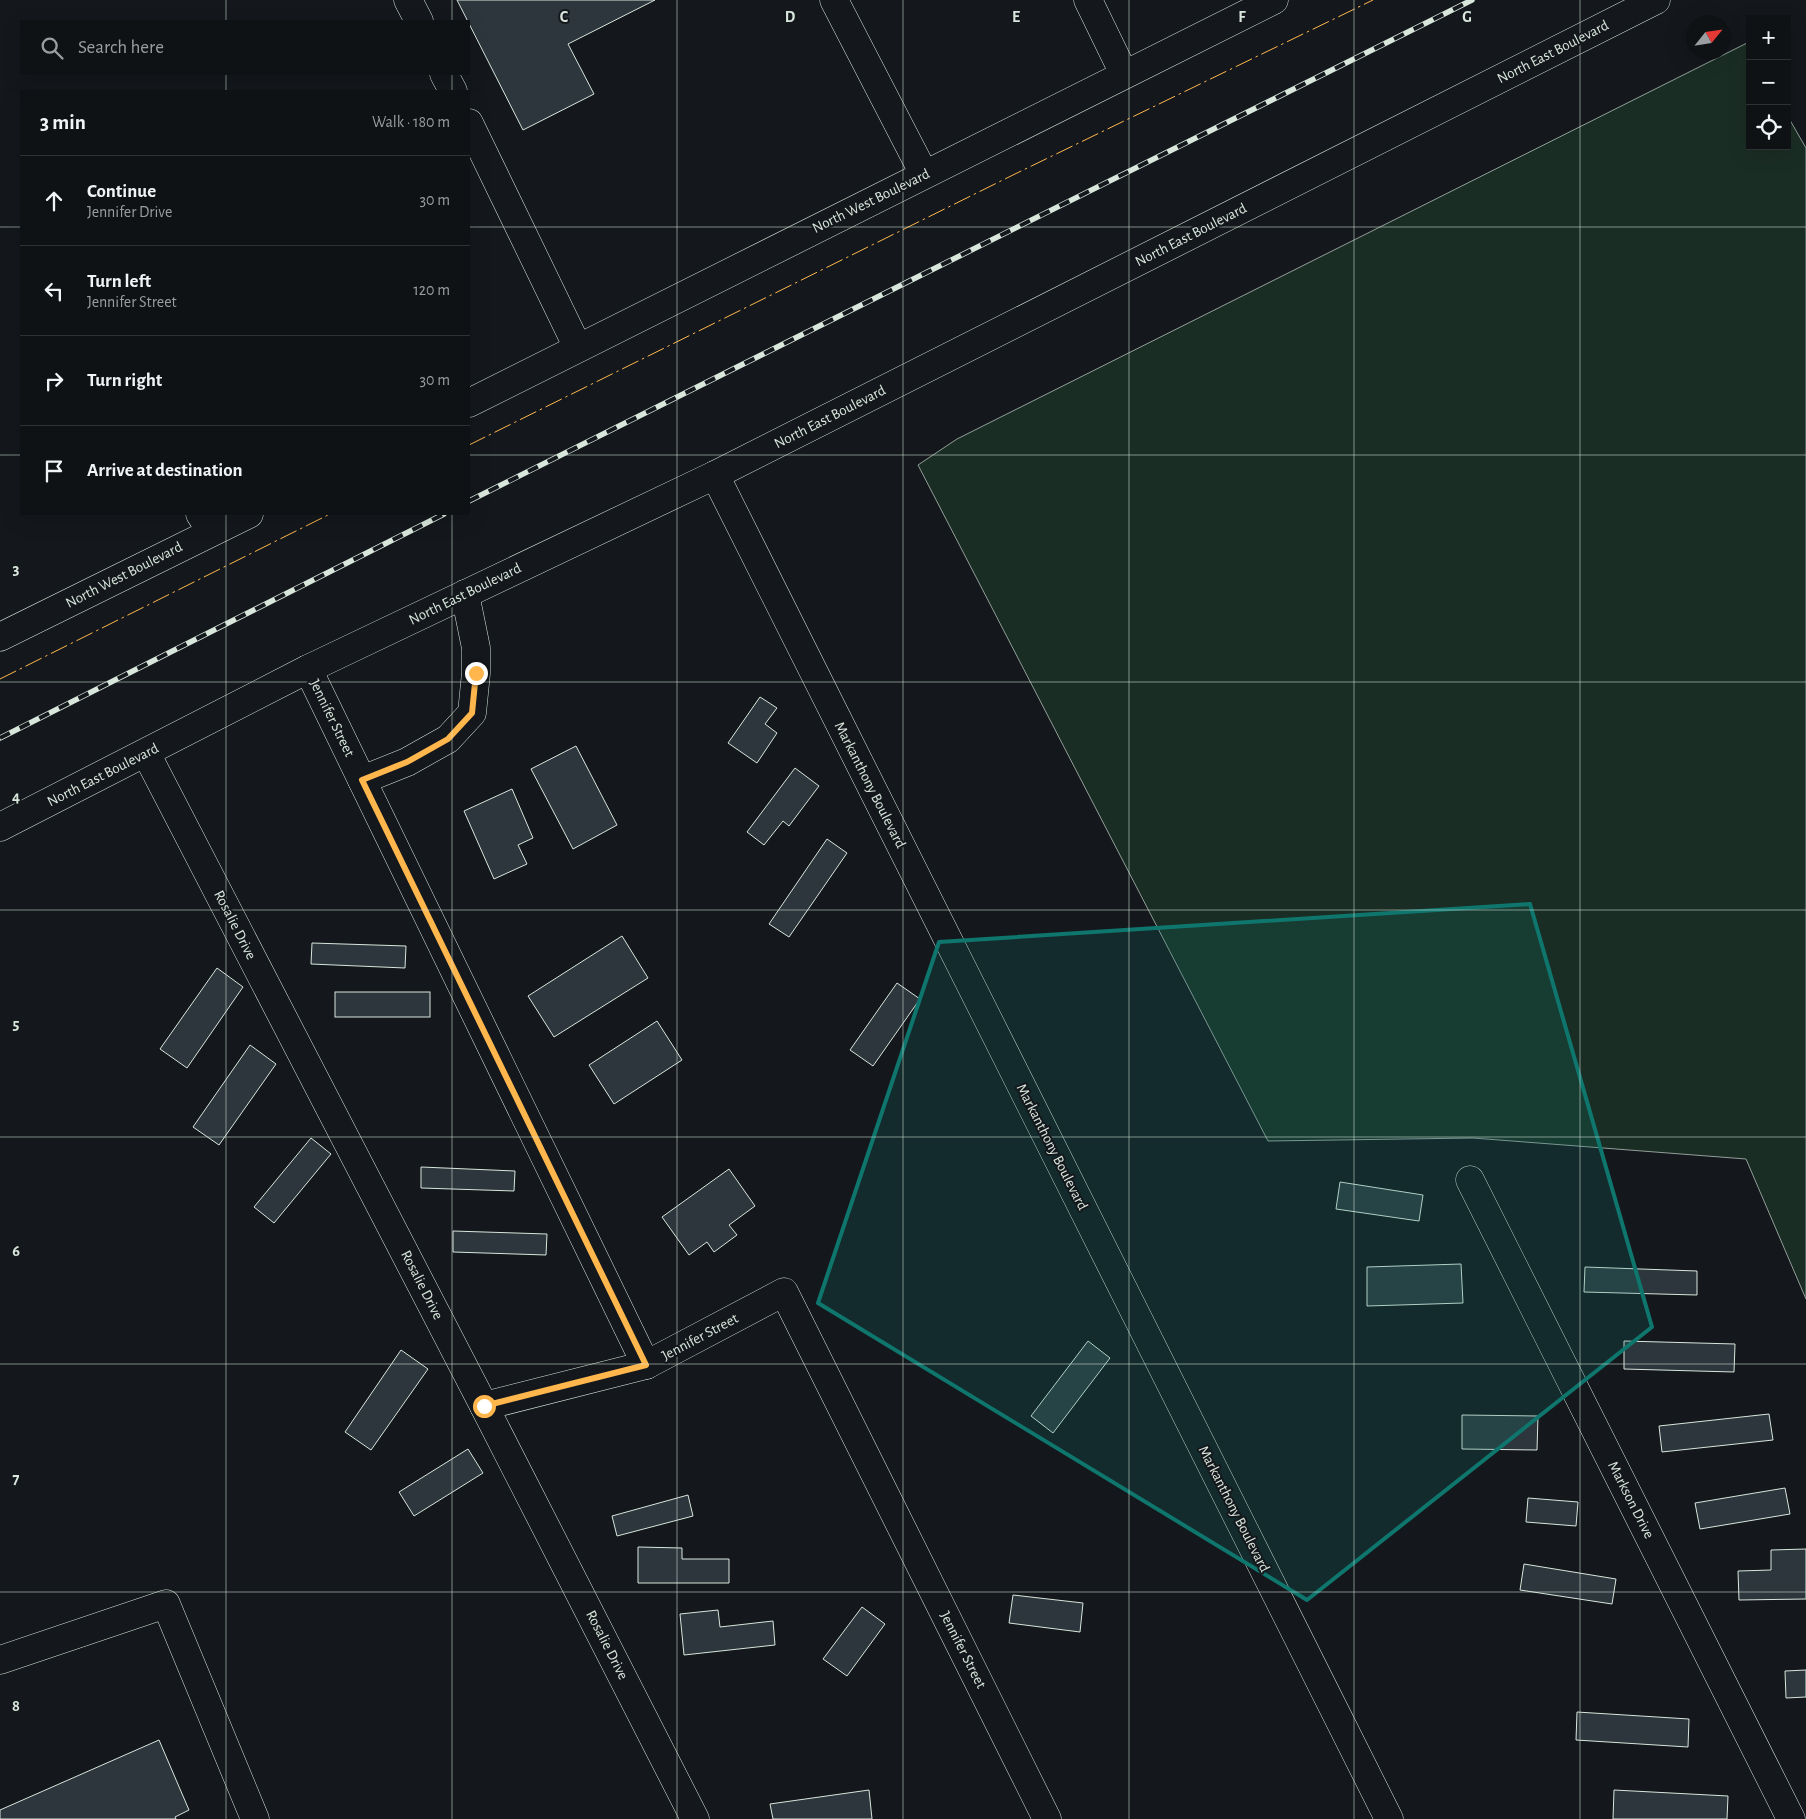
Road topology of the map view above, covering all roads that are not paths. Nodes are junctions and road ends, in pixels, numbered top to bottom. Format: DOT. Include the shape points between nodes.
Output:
graph roads {
  1 [pos="408,0"];
  2 [pos="834,0"];
  3 [pos="1088,0"];
  4 [pos="1274,0"];
  5 [pos="1656,0"];
  6 [pos="418,20"];
  7 [pos="1124,74"];
  8 [pos="445,75"];
  9 [pos="452,90"];
  10 [pos="470,125"];
  11 [pos="924,174"];
  12 [pos="578,348"];
  13 [pos="470,402"];
  14 [pos="714,475"];
  15 [pos="244,515"];
  16 [pos="205,523"];
  17 [pos="465,594"];
  18 [pos="0,637"];
  19 [pos="308,669"];
  20 [pos="146,752"];
  21 [pos="362,780"];
  22 [pos="0,827"];
  23 [pos="1470,1180"];
  24 [pos="646,1365"];
  25 [pos="484,1406"];
  26 [pos="0,1660"];
  27 [pos="254,1819"];
  28 [pos="695,1819"];
  29 [pos="1047,1819"];
  30 [pos="1389,1819"];
  31 [pos="1791,1819"];
  1 -- 6 [label="main road"];
  2 -- 11 [label="main road"];
  3 -- 7 [label="main road"];
  4 -- 7 [label="main road, North West Boulevard"];
  5 -- 14 [label="main road, North East Boulevard"];
  7 -- 11 [label="main road, North West Boulevard"];
  8 -- 9 [label="main road"];
  10 -- 12 [label="main road"];
  11 -- 12 [label="main road, North West Boulevard"];
  12 -- 13 [label="main road, North West Boulevard"];
  14 -- 17 [label="main road, North East Boulevard"];
  14 -- 30 [label="main road, Markanthony Boulevard"];
  15 -- 16 [label="main road, North West Boulevard"];
  16 -- 18 [label="main road, North West Boulevard"];
  17 -- 19 [label="main road, North East Boulevard"];
  17 -- 21 [label="main road" via="476,648 472,713 448,739 407,762"];
  19 -- 20 [label="main road, North East Boulevard"];
  19 -- 21 [label="main road, Jennifer Street"];
  20 -- 22 [label="main road, North East Boulevard"];
  20 -- 25 [label="main road, Rosalie Drive"];
  21 -- 24 [label="main road, Jennifer Street"];
  23 -- 31 [label="main road, Markson Drive"];
  24 -- 25 [label="main road"];
  24 -- 29 [label="main road, Jennifer Street" via="784,1292"];
  25 -- 28 [label="main road, Rosalie Drive"];
  26 -- 27 [label="main road" via="166,1604"];
}
